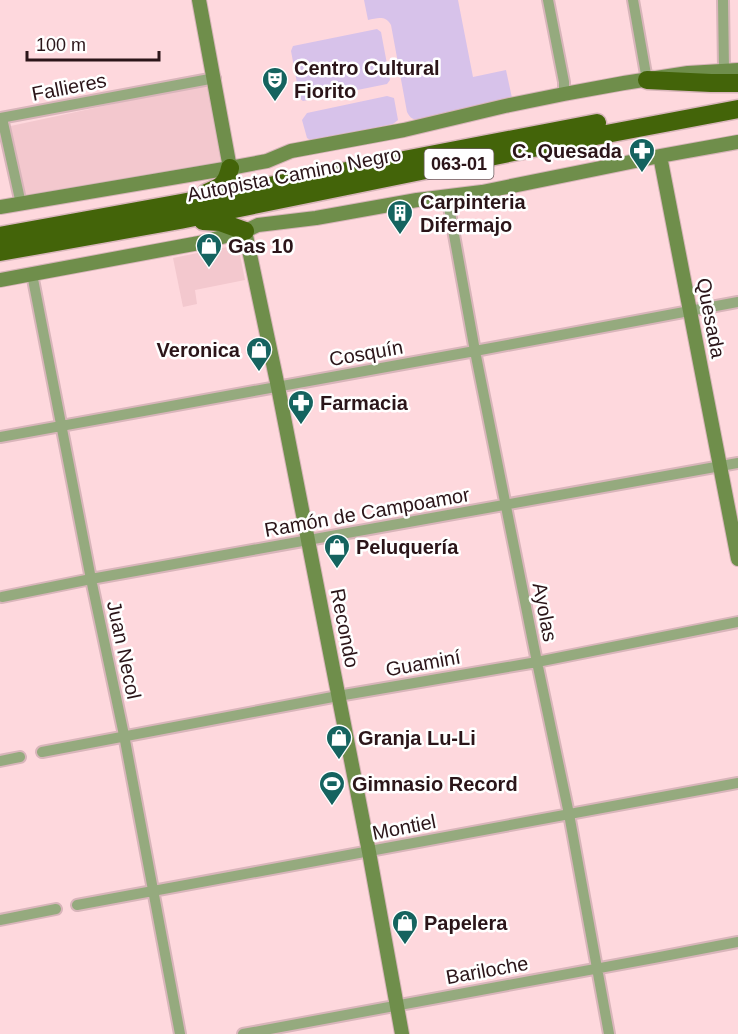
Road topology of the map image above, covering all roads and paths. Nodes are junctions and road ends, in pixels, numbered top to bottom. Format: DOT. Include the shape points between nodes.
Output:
graph roads {
  1 [pos="200,0"];
  2 [pos="548,0"];
  3 [pos="633,0"];
  4 [pos="723,0"];
  5 [pos="731,70"];
  6 [pos="215,78"];
  7 [pos="647,80"];
  8 [pos="738,83"];
  9 [pos="564,94"];
  10 [pos="738,96"];
  11 [pos="738,109"];
  12 [pos="1,118"];
  13 [pos="738,142"];
  14 [pos="660,156"];
  15 [pos="230,168"];
  16 [pos="447,196"];
  17 [pos="21,204"];
  18 [pos="0,207"];
  19 [pos="180,212"];
  20 [pos="245,231"];
  21 [pos="0,236"];
  22 [pos="0,252"];
  23 [pos="32,274"];
  24 [pos="0,280"];
  25 [pos="738,302"];
  26 [pos="690,312"];
  27 [pos="476,351"];
  28 [pos="278,387"];
  29 [pos="61,427"];
  30 [pos="0,437"];
  31 [pos="738,463"];
  32 [pos="721,466"];
  33 [pos="506,506"];
  34 [pos="309,541"];
  35 [pos="738,559"];
  36 [pos="91,579"];
  37 [pos="2,597"];
  38 [pos="738,622"];
  39 [pos="537,662"];
  40 [pos="338,696"];
  41 [pos="124,735"];
  42 [pos="42,752"];
  43 [pos="20,757"];
  44 [pos="0,761"];
  45 [pos="738,783"];
  46 [pos="568,814"];
  47 [pos="369,852"];
  48 [pos="153,890"];
  49 [pos="77,905"];
  50 [pos="56,909"];
  51 [pos="0,920"];
  52 [pos="738,942"];
  53 [pos="596,970"];
  54 [pos="396,1004"];
  55 [pos="180,1034"];
  56 [pos="243,1034"];
  57 [pos="402,1034"];
  58 [pos="609,1034"];
  1 -- 6 [label="street"];
  2 -- 9 [label="street"];
  3 -- 7 [label="street"];
  4 -- 5 [label="street"];
  5 -- 7 [label="street"];
  6 -- 12 [label="street, Fallieres"];
  6 -- 15 [label="street"];
  7 -- 8 [label="highway"];
  7 -- 9 [label="street"];
  9 -- 15 [label="street" via="291,151 267,161"];
  10 -- 19 [label="highway, Autopista Camino Negro / 063-01"];
  11 -- 19 [label="highway, Autopista Camino Negro / 063-01"];
  12 -- 17 [label="street"];
  13 -- 14 [label="street"];
  14 -- 16 [label="street"];
  14 -- 26 [label="street, Quesada"];
  15 -- 17 [label="street"];
  15 -- 19 [label="highway" via="228,179 219,188"];
  16 -- 20 [label="street" via="266,223"];
  16 -- 27 [label="street, Ayolas"];
  17 -- 18 [label="street"];
  19 -- 20 [label="highway"];
  19 -- 21 [label="highway, Autopista Camino Negro / 063-01"];
  19 -- 22 [label="highway, Autopista Camino Negro / 063-01"];
  20 -- 23 [label="street"];
  20 -- 28 [label="street, Recondo"];
  23 -- 24 [label="street"];
  23 -- 29 [label="street, Juan Necol"];
  25 -- 26 [label="street, Cosquín"];
  26 -- 27 [label="street, Cosquín"];
  26 -- 32 [label="street, Quesada"];
  27 -- 28 [label="street, Cosquín"];
  27 -- 33 [label="street, Ayolas"];
  28 -- 29 [label="street, Cosquín"];
  28 -- 34 [label="street, Recondo"];
  29 -- 30 [label="street, Cosquín"];
  29 -- 36 [label="street, Juan Necol"];
  31 -- 32 [label="street, Ramón de Campoamor"];
  32 -- 33 [label="street, Ramón de Campoamor"];
  32 -- 35 [label="street, Quesada"];
  33 -- 34 [label="street, Ramón de Campoamor"];
  33 -- 39 [label="street, Ayolas"];
  34 -- 36 [label="street, Ramón de Campoamor"];
  34 -- 40 [label="street, Recondo"];
  36 -- 37 [label="street, Ramón de Campoamor"];
  36 -- 41 [label="street, Juan Necol"];
  38 -- 39 [label="street, Guaminí"];
  39 -- 40 [label="street, Guaminí"];
  39 -- 46 [label="street, Ayolas"];
  40 -- 41 [label="street, Guaminí"];
  40 -- 47 [label="street, Recondo"];
  41 -- 42 [label="street, Guaminí"];
  41 -- 48 [label="street, Juan Necol"];
  43 -- 44 [label="street"];
  45 -- 46 [label="street, Montiel"];
  46 -- 47 [label="street, Montiel"];
  46 -- 53 [label="street, Ayolas"];
  47 -- 48 [label="street, Montiel"];
  47 -- 54 [label="street, Recondo"];
  48 -- 49 [label="street, Montiel"];
  48 -- 55 [label="street, Juan Necol"];
  50 -- 51 [label="street"];
  52 -- 53 [label="street, Bariloche"];
  53 -- 54 [label="street, Bariloche"];
  53 -- 58 [label="street, Ayolas"];
  54 -- 56 [label="street, Bariloche"];
  54 -- 57 [label="street, Recondo"];
}
